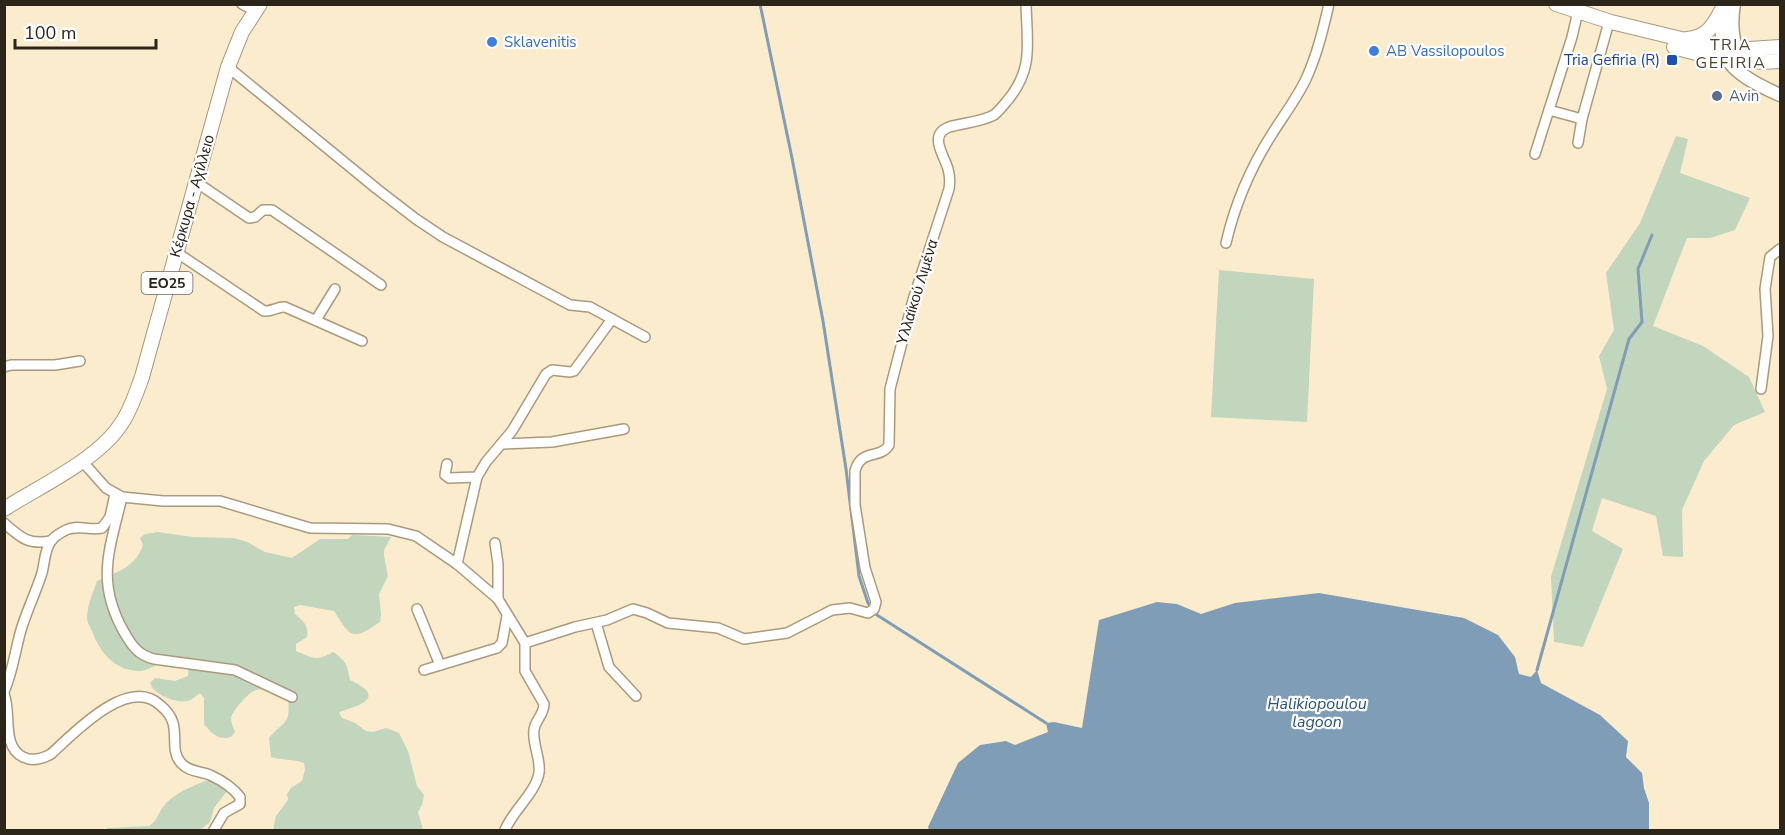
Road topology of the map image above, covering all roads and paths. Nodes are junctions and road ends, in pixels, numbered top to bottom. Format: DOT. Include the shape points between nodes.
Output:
graph roads {
  1 [pos="1026,4"];
  2 [pos="1329,4"];
  3 [pos="1556,4"];
  4 [pos="1726,4"];
  5 [pos="1734,4"];
  6 [pos="252,7"];
  7 [pos="1579,8"];
  8 [pos="1610,22"];
  9 [pos="1682,40"];
  10 [pos="1780,47"];
  11 [pos="1735,50"];
  12 [pos="1780,61"];
  13 [pos="228,67"];
  14 [pos="1780,88"];
  15 [pos="1780,95"];
  16 [pos="1549,110"];
  17 [pos="1582,119"];
  18 [pos="1578,143"];
  19 [pos="1535,154"];
  20 [pos="196,182"];
  21 [pos="1226,243"];
  22 [pos="1780,249"];
  23 [pos="176,252"];
  24 [pos="381,285"];
  25 [pos="335,290"];
  26 [pos="612,319"];
  27 [pos="316,320"];
  28 [pos="645,337"];
  29 [pos="362,341"];
  30 [pos="80,361"];
  31 [pos="4,367"];
  32 [pos="1761,389"];
  33 [pos="624,429"];
  34 [pos="501,444"];
  35 [pos="82,461"];
  36 [pos="447,464"];
  37 [pos="477,477"];
  38 [pos="119,495"];
  39 [pos="4,509"];
  40 [pos="4,524"];
  41 [pos="51,541"];
  42 [pos="495,543"];
  43 [pos="457,564"];
  44 [pos="498,599"];
  45 [pos="417,609"];
  46 [pos="507,616"];
  47 [pos="596,623"];
  48 [pos="525,643"];
  49 [pos="441,665"];
  50 [pos="424,670"];
  51 [pos="4,693"];
  52 [pos="636,696"];
  53 [pos="292,697"];
  54 [pos="214,831"];
  55 [pos="506,831"];
  1 -- 47 [label="street, Υλλαϊκού Λιμένα" via="1027,53 1022,79 994,114 944,128 939,136 949,189 913,300 890,389 888,445 884,451 863,457 855,471 855,505 865,568 876,602 872,610 832,610 787,633 744,639 718,628 668,623 633,609"];
  2 -- 21 [label="street" via="1306,78 1247,182"];
  3 -- 7 [label="main road"];
  4 -- 9 [label="main road" via="1709,31 1696,39"];
  4 -- 11 [label="main road" via="1722,15"];
  5 -- 11 [label="main road"];
  6 -- 13 [label="main road, Κέρκυρα - Αχίλλειο / ΕΟ25"];
  7 -- 8 [label="main road"];
  7 -- 16 [label="street"];
  8 -- 9 [label="main road"];
  8 -- 11 [label="main road" via="1657,42 1702,54"];
  8 -- 17 [label="street"];
  9 -- 11 [label="main road"];
  10 -- 11 [label="main road"];
  11 -- 12 [label="main road" via="1763,62"];
  11 -- 14 [label="main road" via="1758,75"];
  11 -- 15 [label="main road" via="1742,73"];
  13 -- 20 [label="main road, Κέρκυρα - Αχίλλειο / ΕΟ25"];
  13 -- 26 [label="street" via="377,189 443,237 570,305 590,307"];
  16 -- 17 [label="street"];
  16 -- 19 [label="street"];
  17 -- 18 [label="street"];
  20 -- 23 [label="main road, Κέρκυρα - Αχίλλειο / ΕΟ25"];
  20 -- 24 [label="street" via="249,218 272,210"];
  22 -- 32 [label="street" via="1770,257 1766,280 1768,336"];
  23 -- 27 [label="street" via="264,311 284,307"];
  23 -- 35 [label="main road, Κέρκυρα - Αχίλλειο / ΕΟ25" via="133,402 111,437"];
  25 -- 27 [label="street"];
  26 -- 28 [label="street"];
  26 -- 34 [label="street" via="574,371 548,372"];
  27 -- 29 [label="street"];
  30 -- 31 [label="street"];
  33 -- 34 [label="street" via="552,442"];
  34 -- 37 [label="street"];
  35 -- 38 [label="street" via="97,480"];
  35 -- 39 [label="main road, Κέρκυρα - Αχίλλειο / ΕΟ25"];
  36 -- 37 [label="street" via="448,478"];
  37 -- 43 [label="street"];
  38 -- 41 [label="street" via="102,528 75,527"];
  38 -- 43 [label="street" via="163,501 220,501 310,528 388,529 416,536"];
  38 -- 53 [label="street" via="106,577 117,620 134,649 154,659 235,670"];
  40 -- 41 [label="street" via="29,542"];
  41 -- 51 [label="street"];
  42 -- 44 [label="street"];
  43 -- 44 [label="street"];
  44 -- 46 [label="street"];
  45 -- 49 [label="street"];
  46 -- 48 [label="street"];
  46 -- 49 [label="street" via="502,643 497,648"];
  47 -- 48 [label="street"];
  47 -- 52 [label="street" via="609,667"];
  48 -- 55 [label="street" via="525,671 544,704 534,730 540,764 536,783"];
  49 -- 50 [label="street"];
  51 -- 54 [label="street" via="9,739 20,755 32,760 51,754 92,718 125,698 142,696 157,702 173,724 179,761 188,769 220,780 240,797 240,804 224,813"];
}
